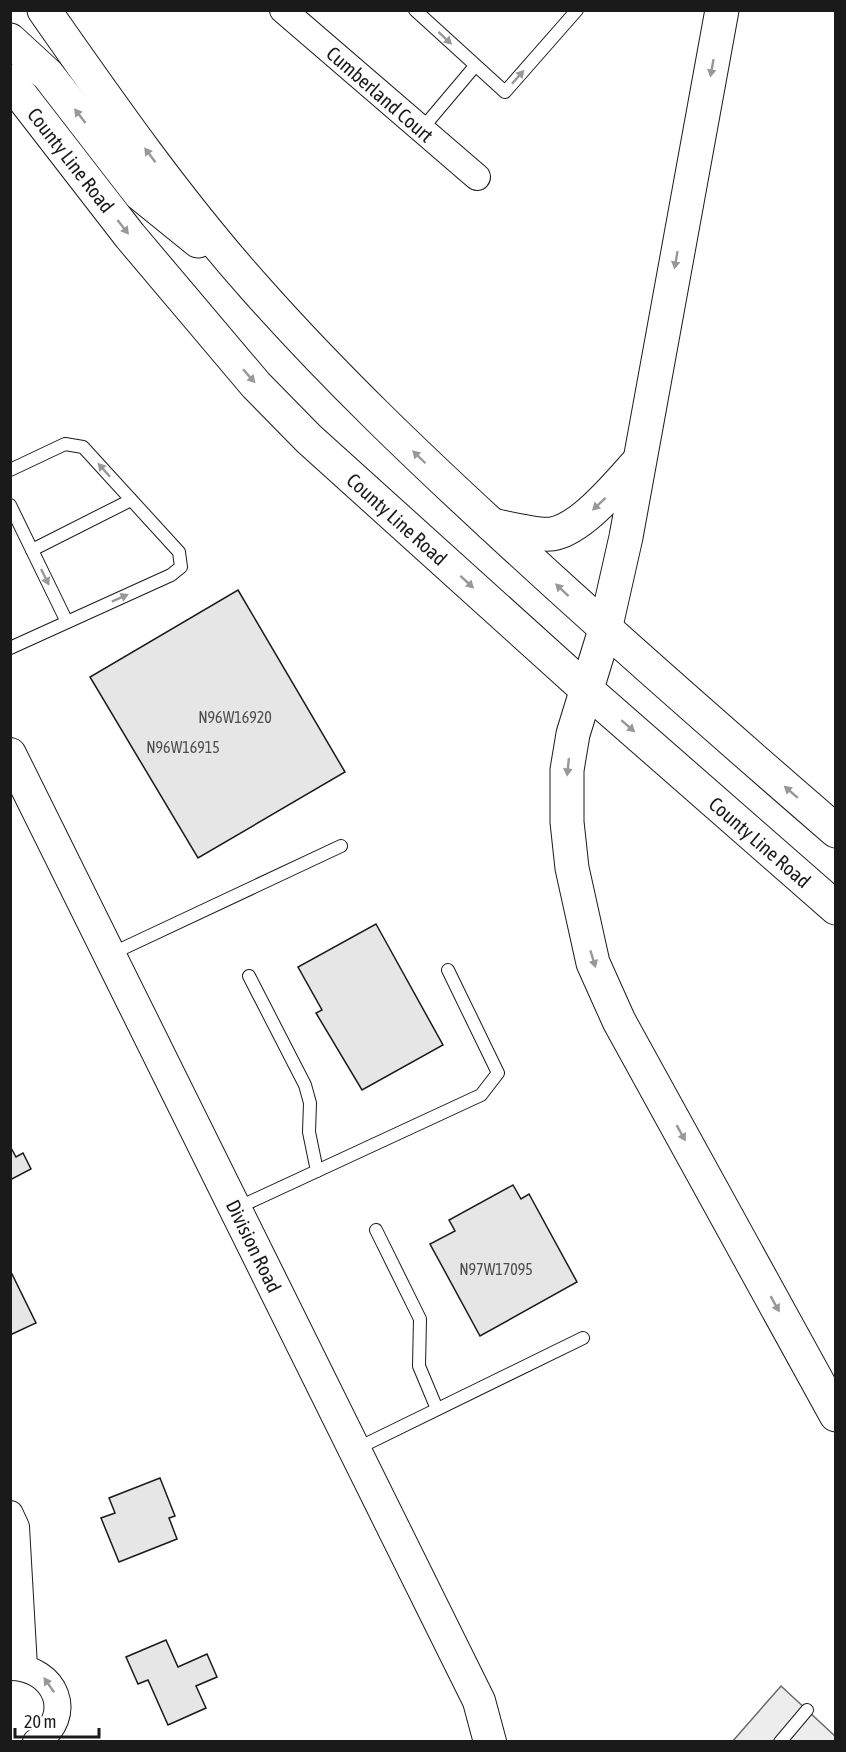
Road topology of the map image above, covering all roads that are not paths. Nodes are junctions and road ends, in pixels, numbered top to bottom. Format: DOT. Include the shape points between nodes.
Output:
graph roads {
  1 [pos="44,10"];
  2 [pos="283,10"];
  3 [pos="415,10"];
  4 [pos="577,10"];
  5 [pos="722,10"];
  6 [pos="10,40"];
  7 [pos="475,66"];
  8 [pos="10,81"];
  9 [pos="421,130"];
  10 [pos="477,177"];
  11 [pos="255,288"];
  12 [pos="639,461"];
  13 [pos="10,470"];
  14 [pos="131,500"];
  15 [pos="10,505"];
  16 [pos="492,525"];
  17 [pos="32,550"];
  18 [pos="67,622"];
  19 [pos="605,630"];
  20 [pos="10,648"];
  21 [pos="587,690"];
  22 [pos="10,754"];
  23 [pos="836,831"];
  24 [pos="341,846"];
  25 [pos="836,908"];
  26 [pos="110,955"];
  27 [pos="448,970"];
  28 [pos="249,976"];
  29 [pos="316,1171"];
  30 [pos="236,1208"];
  31 [pos="376,1230"];
  32 [pos="583,1338"];
  33 [pos="437,1409"];
  34 [pos="836,1415"];
  35 [pos="355,1449"];
  36 [pos="10,1514"];
  37 [pos="17,1667"];
  38 [pos="807,1710"];
  39 [pos="36,1742"];
  40 [pos="490,1742"];
  41 [pos="780,1742"];
  11 -- 1 [label="main road, one-way" via="186,205"];
  2 -- 9 [label="street, Cumberland Court"];
  3 -- 7 [label="lane, one-way"];
  7 -- 4 [label="lane, one-way" via="505,92"];
  5 -- 12 [label="main road, one-way"];
  11 -- 6 [label="main road, one-way" via="140,194 48,75"];
  7 -- 9 [label="lane"];
  8 -- 21 [label="main road, County Line Road, one-way" via="130,236 256,385 309,439"];
  9 -- 10 [label="street, Cumberland Court"];
  16 -- 11 [label="main road, one-way" via="364,403"];
  12 -- 16 [label="main road, one-way" via="576,524 552,534"];
  12 -- 19 [label="main road"];
  14 -- 13 [label="lane, one-way" via="83,447 65,444"];
  14 -- 17 [label="lane"];
  18 -- 14 [label="lane, one-way" via="181,567 179,552"];
  15 -- 17 [label="lane"];
  19 -- 16 [label="main road, one-way"];
  17 -- 18 [label="lane, one-way"];
  18 -- 20 [label="lane"];
  19 -- 21 [label="main road"];
  23 -- 19 [label="main road, one-way"];
  21 -- 25 [label="main road, County Line Road, one-way"];
  21 -- 34 [label="main road, one-way" via="567,770 567,822 572,868 593,963 619,1022"];
  22 -- 26 [label="street, Division Road"];
  24 -- 26 [label="lane"];
  26 -- 30 [label="street, Division Road"];
  27 -- 29 [label="lane" via="498,1073 481,1095"];
  28 -- 29 [label="lane" via="305,1085"];
  29 -- 30 [label="lane"];
  30 -- 35 [label="street, Division Road"];
  31 -- 33 [label="lane" via="420,1319 419,1366"];
  32 -- 33 [label="lane"];
  33 -- 35 [label="lane"];
  35 -- 40 [label="street, Division Road" via="479,1701"];
  36 -- 37 [label="street" via="16,1527"];
  39 -- 37 [label="street, one-way" via="52,1727 57,1702 46,1679 36,1671"];
  38 -- 41 [label="lane"];
}
